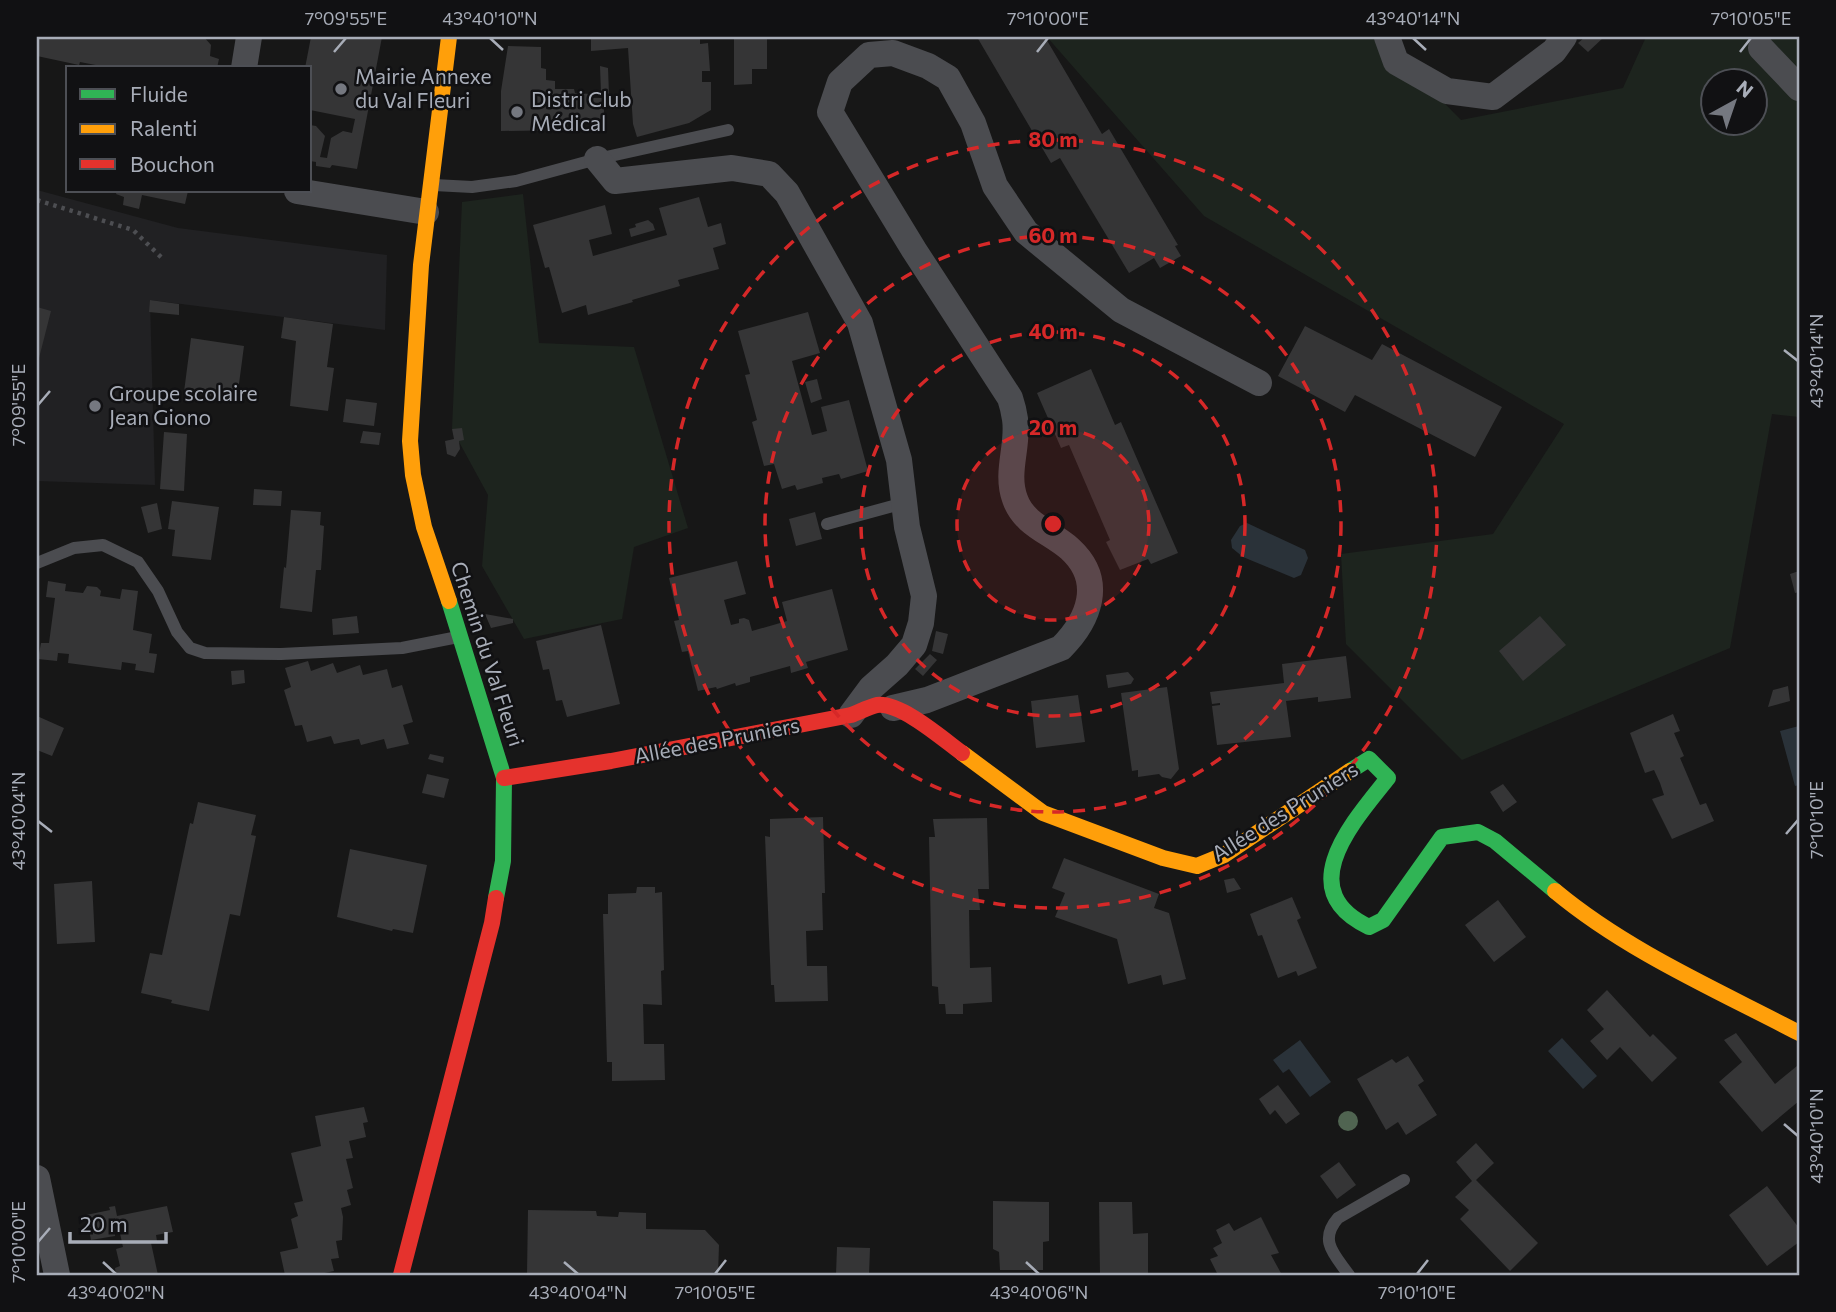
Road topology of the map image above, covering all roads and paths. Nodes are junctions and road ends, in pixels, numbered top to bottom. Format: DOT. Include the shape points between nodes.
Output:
graph roads {
  1 [pos="249,37"];
  2 [pos="449,37"];
  3 [pos="1387,37"];
  4 [pos="1564,37"];
  5 [pos="1761,48"];
  6 [pos="244,66"];
  7 [pos="1799,88"];
  8 [pos="728,130"];
  9 [pos="597,159"];
  10 [pos="430,185"];
  11 [pos="303,192"];
  12 [pos="37,200"];
  13 [pos="426,212"];
  14 [pos="163,259"];
  15 [pos="1259,383"];
  16 [pos="904,503"];
  17 [pos="827,524"];
  18 [pos="37,563"];
  19 [pos="460,636"];
  20 [pos="893,708"];
  21 [pos="851,715"];
  22 [pos="505,778"];
  23 [pos="1799,1033"];
  24 [pos="37,1178"];
  25 [pos="1404,1180"];
  26 [pos="57,1275"];
  27 [pos="401,1275"];
  28 [pos="1349,1275"];
  1 -- 6 [label="street"];
  2 -- 10 [label="street, Chemin du Val Fleuri"];
  3 -- 4 [label="street" via="1396,62 1447,91 1493,97 1554,51"];
  5 -- 7 [label="street"];
  8 -- 9 [label="lane"];
  9 -- 10 [label="lane" via="497,184"];
  9 -- 16 [label="street" via="615,181 732,168 769,174 787,193 860,323 899,460"];
  10 -- 13 [label="street, Chemin du Val Fleuri"];
  11 -- 13 [label="street"];
  12 -- 14 [label="path" via="133,230"];
  13 -- 19 [label="street, Chemin du Val Fleuri" via="410,441 424,527"];
  15 -- 20 [label="street" via="1121,310 1026,232 995,186 973,123 948,78 894,52 869,55 841,82 830,112 1010,397 1016,420 1011,487 1016,503 1025,517 1071,550 1090,583 1091,599 1076,634 1061,648 928,700"];
  16 -- 17 [label="lane"];
  16 -- 21 [label="street" via="924,596 921,623 914,645 870,688"];
  18 -- 19 [label="lane" via="74,548 103,545 138,562 177,632 190,649 205,653 402,648"];
  19 -- 22 [label="street, Chemin du Val Fleuri"];
  20 -- 21 [label="street, Allée des Pruniers" via="878,705"];
  20 -- 23 [label="street, Allée des Pruniers" via="925,725 1043,813 1197,866 1224,855 1369,759 1388,778 1338,846 1331,867 1336,901 1349,917 1369,927 1383,920 1442,836 1478,832 1591,919"];
  21 -- 22 [label="street, Allée des Pruniers"];
  22 -- 27 [label="street, Chemin du Val Fleuri" via="503,861 492,923"];
  24 -- 26 [label="street"];
  25 -- 28 [label="lane" via="1332,1224 1329,1246"];
}
